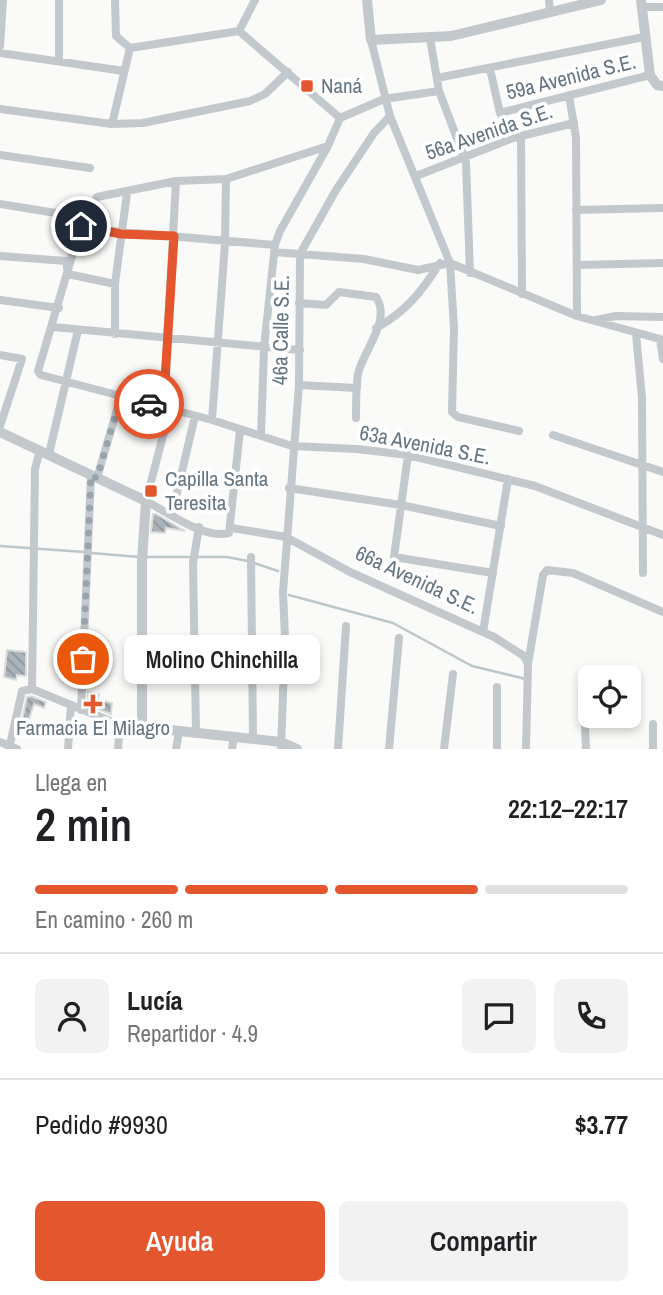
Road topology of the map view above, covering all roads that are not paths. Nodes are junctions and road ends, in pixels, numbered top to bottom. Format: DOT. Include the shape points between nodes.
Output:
graph roads {
  1 [pos="3,0"];
  2 [pos="59,0"];
  3 [pos="115,0"];
  4 [pos="255,0"];
  5 [pos="367,0"];
  6 [pos="595,1"];
  7 [pos="641,4"];
  8 [pos="550,5"];
  9 [pos="663,6"];
  10 [pos="239,31"];
  11 [pos="644,37"];
  12 [pos="430,38"];
  13 [pos="371,40"];
  14 [pos="0,46"];
  15 [pos="130,48"];
  16 [pos="0,53"];
  17 [pos="59,61"];
  18 [pos="490,69"];
  19 [pos="124,71"];
  20 [pos="288,72"];
  21 [pos="650,75"];
  22 [pos="437,78"];
  23 [pos="660,85"];
  24 [pos="439,90"];
  25 [pos="569,95"];
  26 [pos="384,99"];
  27 [pos="0,109"];
  28 [pos="500,113"];
  29 [pos="390,116"];
  30 [pos="340,118"];
  31 [pos="574,123"];
  32 [pos="112,124"];
  33 [pos="517,137"];
  34 [pos="328,146"];
  35 [pos="0,155"];
  36 [pos="465,159"];
  37 [pos="90,168"];
  38 [pos="415,177"];
  39 [pos="226,179"];
  40 [pos="176,181"];
  41 [pos="127,193"];
  42 [pos="0,204"];
  43 [pos="663,208"];
  44 [pos="576,210"];
  45 [pos="81,226"];
  46 [pos="121,234"];
  47 [pos="174,236"];
  48 [pos="225,243"];
  49 [pos="275,248"];
  50 [pos="300,254"];
  51 [pos="0,256"];
  52 [pos="440,263"];
  53 [pos="450,263"];
  54 [pos="663,264"];
  55 [pos="577,265"];
  56 [pos="470,273"];
  57 [pos="68,274"];
  58 [pos="115,284"];
  59 [pos="522,294"];
  60 [pos="0,300"];
  61 [pos="299,303"];
  62 [pos="59,309"];
  63 [pos="577,316"];
  64 [pos="663,317"];
  65 [pos="593,321"];
  66 [pos="53,327"];
  67 [pos="376,328"];
  68 [pos="78,330"];
  69 [pos="115,334"];
  70 [pos="636,334"];
  71 [pos="168,337"];
  72 [pos="662,340"];
  73 [pos="218,344"];
  74 [pos="264,348"];
  75 [pos="300,350"];
  76 [pos="0,355"];
  77 [pos="663,359"];
  78 [pos="65,381"];
  79 [pos="299,385"];
  80 [pos="357,388"];
  81 [pos="121,396"];
  82 [pos="170,409"];
  83 [pos="195,416"];
  84 [pos="356,418"];
  85 [pos="212,420"];
  86 [pos="0,426"];
  87 [pos="240,429"];
  88 [pos="519,431"];
  89 [pos="0,432"];
  90 [pos="553,435"];
  91 [pos="261,436"];
  92 [pos="292,446"];
  93 [pos="45,452"];
  94 [pos="408,456"];
  95 [pos="643,465"];
  96 [pos="663,472"];
  97 [pos="94,476"];
  98 [pos="508,480"];
  99 [pos="289,488"];
  100 [pos="146,501"];
  101 [pos="401,505"];
  102 [pos="172,514"];
  103 [pos="501,526"];
  104 [pos="199,527"];
  105 [pos="645,528"];
  106 [pos="231,530"];
  107 [pos="663,535"];
  108 [pos="286,537"];
  109 [pos="251,557"];
  110 [pos="493,573"];
  111 [pos="643,573"];
  112 [pos="663,612"];
  113 [pos="346,626"];
  114 [pos="484,632"];
  115 [pos="399,638"];
  116 [pos="528,664"];
  117 [pos="453,674"];
  118 [pos="497,687"];
  119 [pos="32,689"];
  120 [pos="71,705"];
  121 [pos="81,710"];
  122 [pos="653,724"];
  123 [pos="120,725"];
  124 [pos="142,727"];
  125 [pos="585,728"];
  126 [pos="179,732"];
  127 [pos="196,734"];
  128 [pos="234,737"];
  129 [pos="253,738"];
  130 [pos="0,742"];
  131 [pos="281,745"];
  132 [pos="12,748"];
  133 [pos="68,749"];
  134 [pos="118,749"];
  135 [pos="176,749"];
  136 [pos="232,749"];
  137 [pos="297,749"];
  138 [pos="338,749"];
  139 [pos="389,749"];
  140 [pos="444,749"];
  141 [pos="496,749"];
  142 [pos="526,749"];
  143 [pos="586,749"];
  144 [pos="653,749"];
  1 -- 14 [label="street"];
  2 -- 17 [label="street"];
  3 -- 15 [label="street" via="116,36"];
  4 -- 10 [label="street"];
  5 -- 13 [label="street"];
  6 -- 8 [label="street"];
  7 -- 9 [label="street"];
  7 -- 11 [label="street"];
  8 -- 12 [label="street" via="466,33"];
  10 -- 15 [label="street"];
  10 -- 20 [label="street"];
  11 -- 18 [label="street"];
  11 -- 21 [label="street"];
  12 -- 13 [label="street"];
  12 -- 22 [label="street"];
  13 -- 26 [label="street"];
  15 -- 19 [label="street"];
  16 -- 17 [label="street"];
  17 -- 19 [label="street"];
  18 -- 22 [label="street"];
  18 -- 28 [label="street"];
  19 -- 32 [label="street"];
  20 -- 30 [label="street"];
  20 -- 32 [label="street" via="265,94 250,101 173,119"];
  21 -- 23 [label="street"];
  21 -- 25 [label="street, 59a Avenida S.E."];
  22 -- 24 [label="street"];
  24 -- 26 [label="street"];
  24 -- 36 [label="street"];
  25 -- 28 [label="street, 59a Avenida S.E."];
  25 -- 31 [label="street"];
  26 -- 29 [label="street"];
  26 -- 30 [label="street"];
  27 -- 32 [label="street"];
  28 -- 33 [label="street"];
  29 -- 38 [label="street"];
  29 -- 50 [label="street, 46a Calle S.E." via="366,144"];
  30 -- 34 [label="street"];
  31 -- 33 [label="street, 56a Avenida S.E."];
  31 -- 44 [label="street"];
  33 -- 36 [label="street, 56a Avenida S.E."];
  33 -- 59 [label="street"];
  34 -- 39 [label="street"];
  34 -- 49 [label="street" via="280,230"];
  35 -- 37 [label="street"];
  36 -- 38 [label="street, 56a Avenida S.E."];
  36 -- 56 [label="street"];
  38 -- 53 [label="street"];
  39 -- 40 [label="street"];
  39 -- 48 [label="street"];
  40 -- 41 [label="street"];
  40 -- 47 [label="street"];
  41 -- 45 [label="street" via="97,197"];
  41 -- 46 [label="street"];
  42 -- 45 [label="street" via="68,215"];
  43 -- 44 [label="street"];
  44 -- 55 [label="street"];
  45 -- 46 [label="street"];
  45 -- 57 [label="street"];
  46 -- 47 [label="street"];
  46 -- 58 [label="street"];
  47 -- 48 [label="street"];
  47 -- 71 [label="street"];
  48 -- 49 [label="street"];
  48 -- 73 [label="street"];
  49 -- 50 [label="street"];
  49 -- 74 [label="street"];
  50 -- 52 [label="street" via="364,259 418,270"];
  50 -- 61 [label="street, 46a Calle S.E."];
  51 -- 57 [label="street" via="66,261"];
  52 -- 53 [label="street"];
  52 -- 67 [label="street" via="409,306"];
  53 -- 56 [label="street"];
  53 -- 88 [label="street" via="452,412"];
  54 -- 55 [label="street"];
  55 -- 63 [label="street"];
  56 -- 59 [label="street"];
  57 -- 58 [label="street"];
  57 -- 62 [label="street"];
  58 -- 69 [label="street"];
  59 -- 63 [label="street"];
  60 -- 62 [label="street"];
  61 -- 67 [label="street" via="327,305 339,292 376,297 380,304"];
  61 -- 75 [label="street, 46a Calle S.E."];
  62 -- 66 [label="street"];
  63 -- 65 [label="street"];
  64 -- 65 [label="street" via="616,316"];
  65 -- 70 [label="street"];
  66 -- 68 [label="street"];
  66 -- 78 [label="street" via="38,372"];
  67 -- 80 [label="street"];
  68 -- 69 [label="street"];
  68 -- 78 [label="street"];
  69 -- 71 [label="street"];
  70 -- 72 [label="street"];
  70 -- 95 [label="street"];
  71 -- 73 [label="street"];
  71 -- 82 [label="street" via="164,397"];
  72 -- 77 [label="street"];
  73 -- 74 [label="street"];
  73 -- 85 [label="street"];
  74 -- 75 [label="street"];
  74 -- 91 [label="street"];
  75 -- 79 [label="street, 46a Calle S.E."];
  76 -- 86 [label="street" via="22,359"];
  78 -- 81 [label="street"];
  78 -- 93 [label="street"];
  79 -- 80 [label="street"];
  79 -- 92 [label="street, 46a Calle S.E."];
  80 -- 84 [label="street"];
  81 -- 82 [label="street"];
  81 -- 97 [label="street"];
  82 -- 83 [label="street"];
  82 -- 100 [label="street"];
  83 -- 85 [label="street"];
  83 -- 102 [label="street"];
  85 -- 87 [label="street"];
  87 -- 91 [label="street"];
  87 -- 106 [label="street"];
  89 -- 93 [label="street"];
  90 -- 95 [label="street"];
  91 -- 92 [label="street, 63a Avenida S.E."];
  92 -- 94 [label="street, 63a Avenida S.E."];
  92 -- 99 [label="street, 46a Calle S.E."];
  93 -- 97 [label="street"];
  93 -- 119 [label="street" via="35,469"];
  94 -- 98 [label="street, 63a Avenida S.E."];
  94 -- 101 [label="street"];
  95 -- 96 [label="street"];
  95 -- 105 [label="street"];
  97 -- 100 [label="street"];
  97 -- 121 [label="street"];
  98 -- 103 [label="street"];
  98 -- 105 [label="street, 63a Avenida S.E."];
  99 -- 101 [label="street"];
  99 -- 108 [label="street, 46a Calle S.E."];
  100 -- 102 [label="street"];
  100 -- 124 [label="street"];
  101 -- 103 [label="street"];
  101 -- 110 [label="street" via="394,557"];
  102 -- 104 [label="street"];
  103 -- 110 [label="street"];
  104 -- 106 [label="street" via="218,534"];
  104 -- 127 [label="street" via="193,564"];
  105 -- 107 [label="street, 63a Avenida S.E."];
  105 -- 111 [label="street"];
  106 -- 108 [label="street, 66a Avenida S.E."];
  108 -- 114 [label="street, 66a Avenida S.E." via="350,572"];
  108 -- 131 [label="street, 46a Calle S.E."];
  109 -- 129 [label="street"];
  110 -- 114 [label="street"];
  112 -- 116 [label="street" via="573,573 547,570"];
  113 -- 138 [label="street"];
  114 -- 116 [label="street, 66a Avenida S.E." via="524,656"];
  115 -- 139 [label="street"];
  116 -- 142 [label="street"];
  117 -- 140 [label="street"];
  118 -- 141 [label="street"];
  119 -- 120 [label="street"];
  119 -- 132 [label="street" via="22,691"];
  120 -- 121 [label="street"];
  120 -- 133 [label="street"];
  121 -- 123 [label="street"];
  122 -- 144 [label="street"];
  123 -- 124 [label="street"];
  123 -- 134 [label="street"];
  124 -- 126 [label="street"];
  125 -- 143 [label="street"];
  126 -- 127 [label="street"];
  126 -- 135 [label="street"];
  127 -- 128 [label="street"];
  128 -- 129 [label="street"];
  128 -- 136 [label="street"];
  129 -- 131 [label="street"];
  130 -- 132 [label="street"];
  131 -- 137 [label="street"];
}
